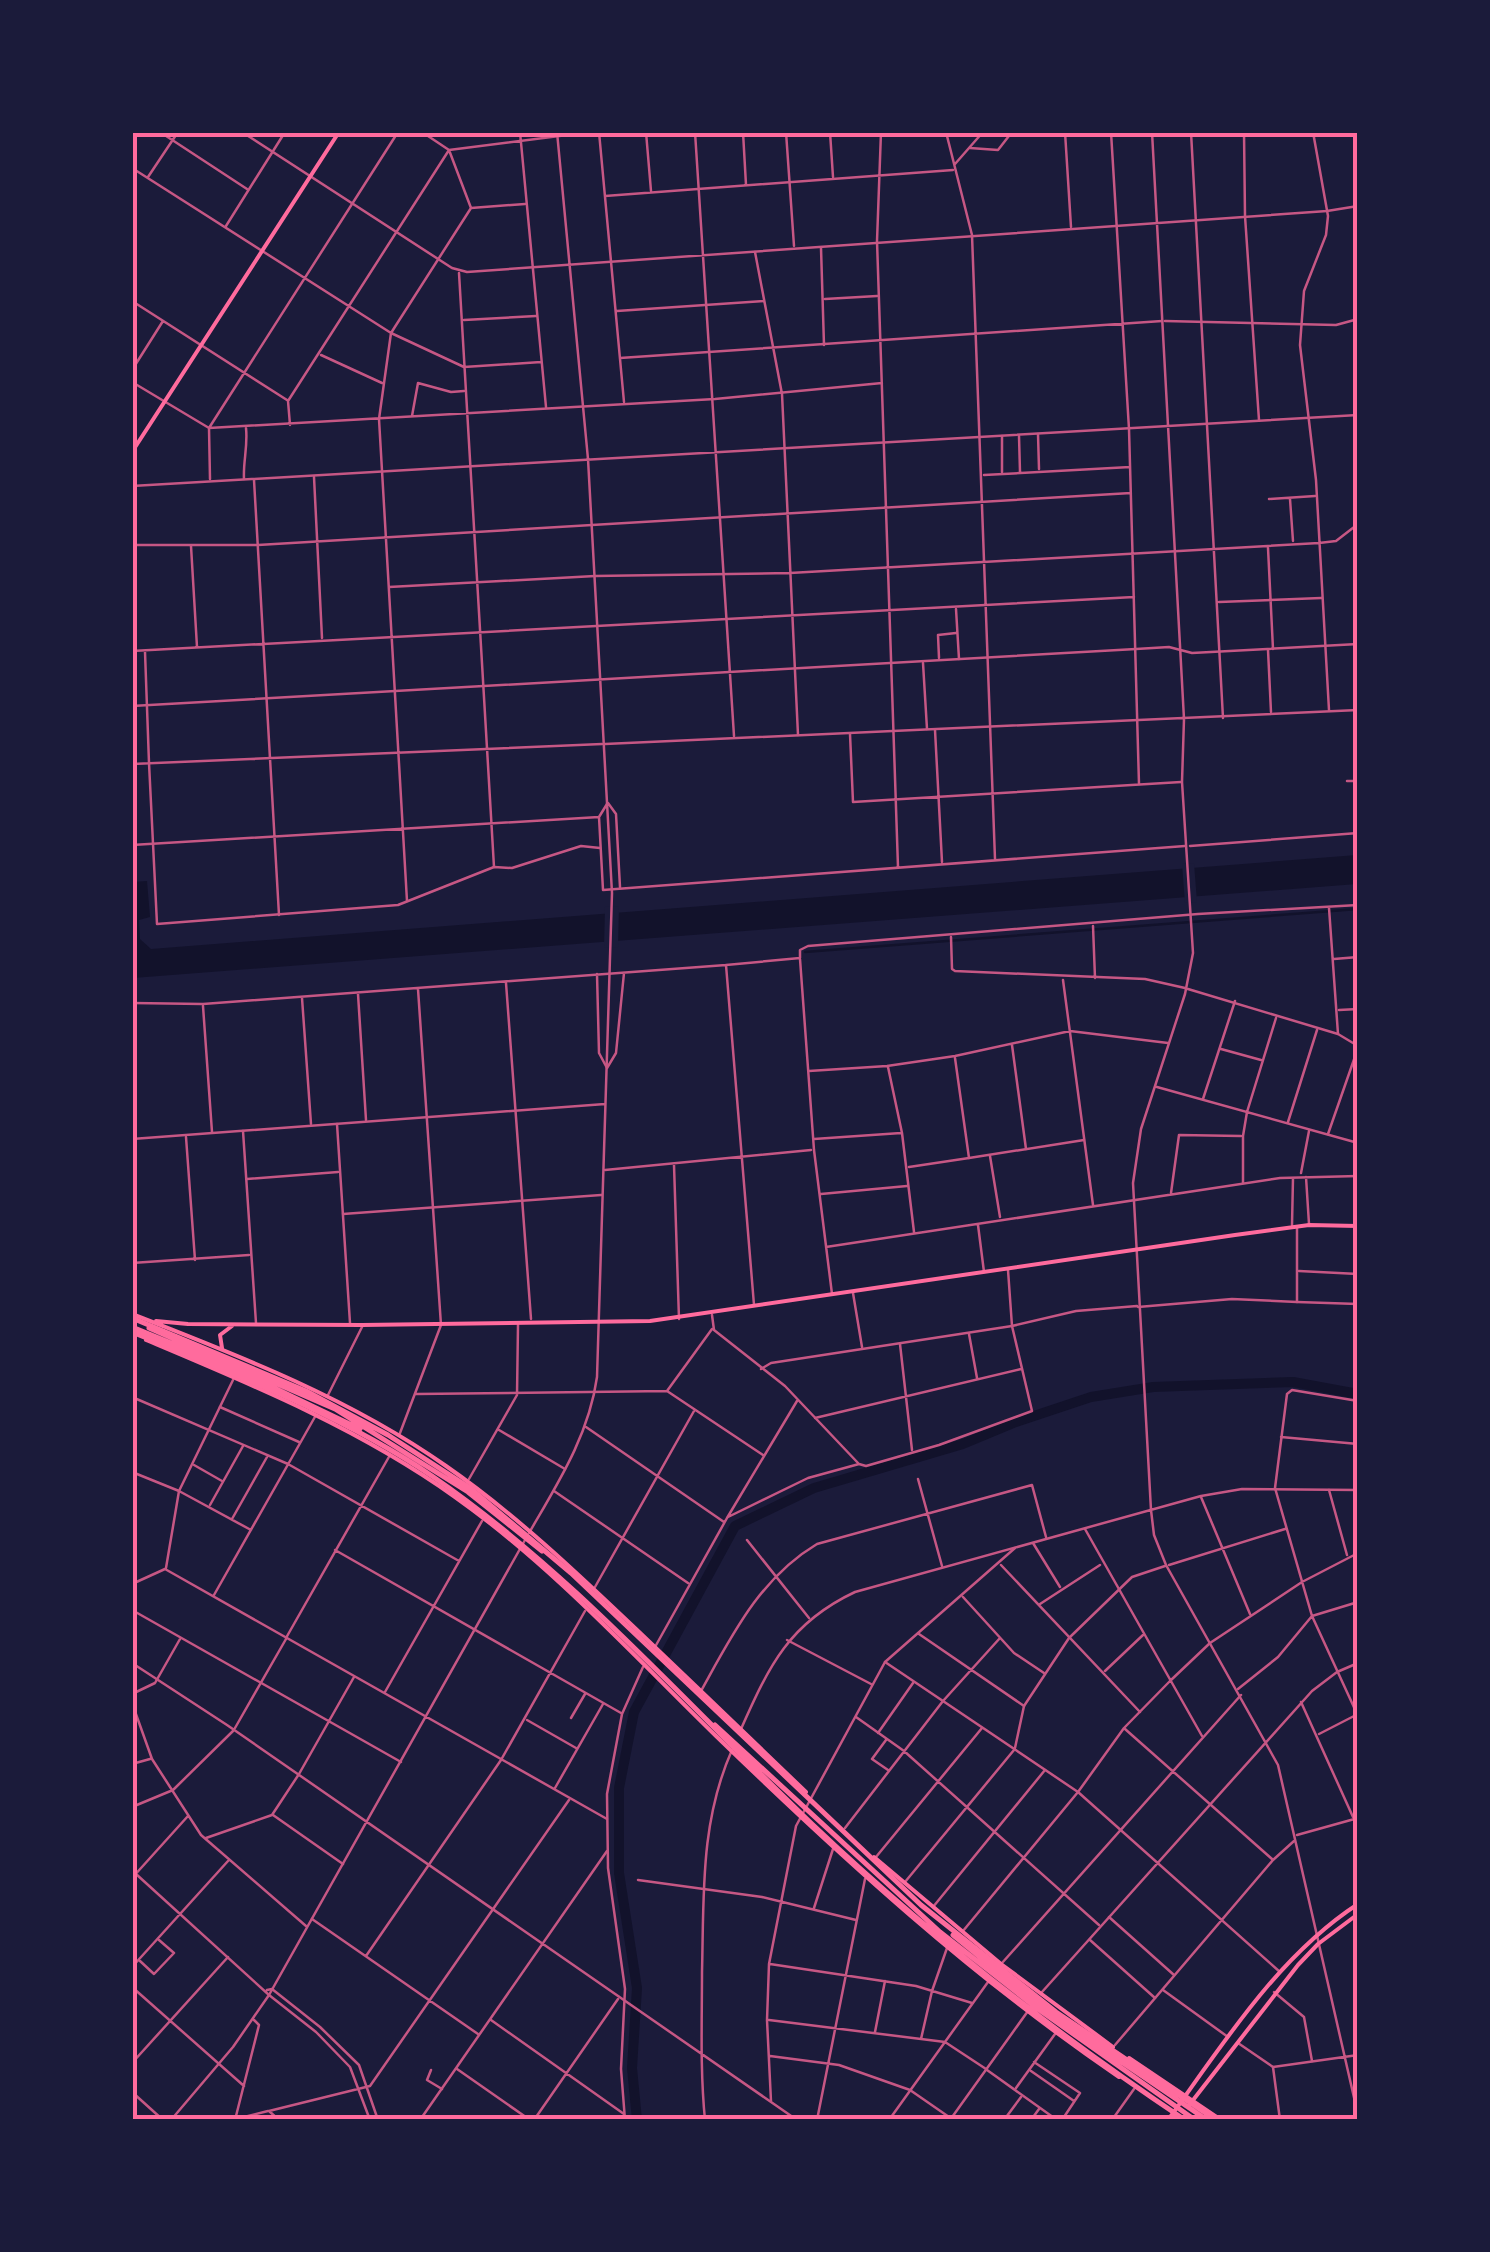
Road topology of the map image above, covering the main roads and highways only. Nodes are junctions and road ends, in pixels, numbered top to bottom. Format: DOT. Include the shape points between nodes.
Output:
graph roads {
  1 [pos="339,132"];
  2 [pos="132,452"];
  3 [pos="1358,1226"];
  4 [pos="146,1319"];
  5 [pos="242,1324"];
  6 [pos="132,1325"];
  7 [pos="225,1351"];
  8 [pos="672,1686"];
  9 [pos="1358,1904"];
  10 [pos="921,1906"];
  11 [pos="1358,1914"];
  12 [pos="1122,2066"];
  13 [pos="1181,2111"];
  14 [pos="1194,2120"];
  15 [pos="1207,2120"];
  16 [pos="1218,2120"];
  1 -- 2 [label="main road"];
  3 -- 5 [label="main road" via="1295,1227 679,1319"];
  4 -- 5 [label="main road"];
  4 -- 6 [label="main road"];
  4 -- 7 [label="main road"];
  5 -- 7 [label="main road" via="222,1331"];
  6 -- 8 [label="highway" via="344,1420 434,1478 502,1529"];
  6 -- 10 [label="highway" via="305,1395 468,1492 614,1613"];
  6 -- 13 [label="main road" via="390,1454 484,1519 947,1948 1056,2033"];
  7 -- 13 [label="main road" via="398,1435 530,1531 904,1884 1113,2048"];
  8 -- 12 [label="highway" via="940,1932"];
  8 -- 13 [label="highway" via="913,1916 1047,2024"];
  9 -- 13 [label="main road" via="1280,1972"];
  10 -- 12 [label="highway"];
  10 -- 16 [label="highway" via="1056,2012"];
  11 -- 13 [label="main road" via="1318,1944 1274,1992"];
  12 -- 13 [label="highway"];
  13 -- 14 [label="highway"];
  13 -- 15 [label="highway"];
  13 -- 16 [label="main road"];
}
